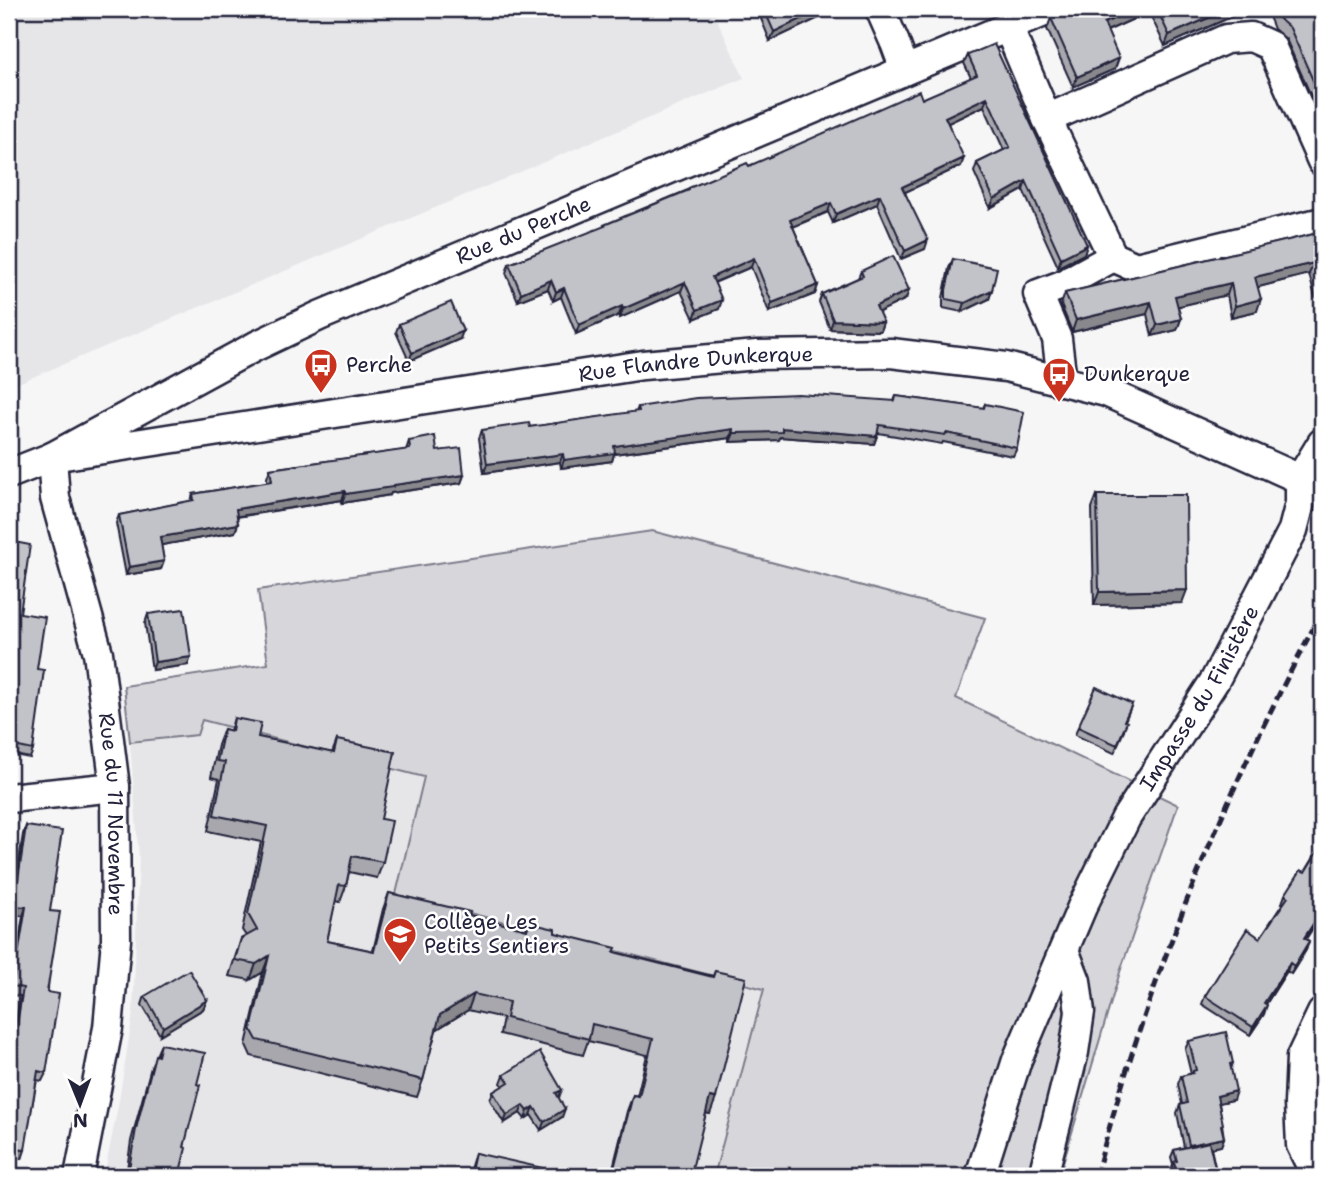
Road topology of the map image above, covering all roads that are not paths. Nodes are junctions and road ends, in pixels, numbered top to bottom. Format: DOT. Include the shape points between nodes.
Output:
graph roads {
  1 [pos="880,9"];
  2 [pos="1051,9"];
  3 [pos="1008,27"];
  4 [pos="905,70"];
  5 [pos="1046,119"];
  6 [pos="1322,161"];
  7 [pos="1322,222"];
  8 [pos="1113,257"];
  9 [pos="1062,381"];
  10 [pos="1322,443"];
  11 [pos="52,457"];
  12 [pos="9,474"];
  13 [pos="1311,484"];
  14 [pos="116,786"];
  15 [pos="9,798"];
  16 [pos="1064,950"];
  17 [pos="1322,1013"];
  18 [pos="79,1176"];
  19 [pos="980,1176"];
  20 [pos="1043,1176"];
  21 [pos="1317,1176"];
  1 -- 4 [label="street"];
  2 -- 3 [label="street, Rue du Perche"];
  3 -- 4 [label="street, Rue du Perche"];
  3 -- 5 [label="street"];
  4 -- 11 [label="street, Rue du Perche" via="319,316"];
  5 -- 6 [label="street" via="1226,39 1251,37 1271,46"];
  5 -- 8 [label="street"];
  7 -- 8 [label="street" via="1136,267"];
  8 -- 9 [label="street" via="1038,293 1057,339"];
  9 -- 11 [label="street, Rue Flandre Dunkerque" via="1006,367 891,353 757,355 643,365"];
  9 -- 13 [label="street, Rue Flandre Dunkerque" via="1106,392"];
  10 -- 13 [label="street, Impasse du Finistère"];
  11 -- 12 [label="street, Rue du Perche"];
  11 -- 14 [label="street, Rue du 11 Novembre" via="55,498 98,653"];
  13 -- 16 [label="street, Impasse du Finistère" via="1293,530 1215,680 1126,818"];
  14 -- 15 [label="street"];
  14 -- 18 [label="street, Rue du 11 Novembre" via="116,940 108,1028"];
  16 -- 19 [label="street, Impasse du Finistère" via="1017,1059"];
  16 -- 20 [label="street" via="1076,981 1080,1012"];
  17 -- 21 [label="street" via="1301,1057 1299,1104 1301,1145"];
}
